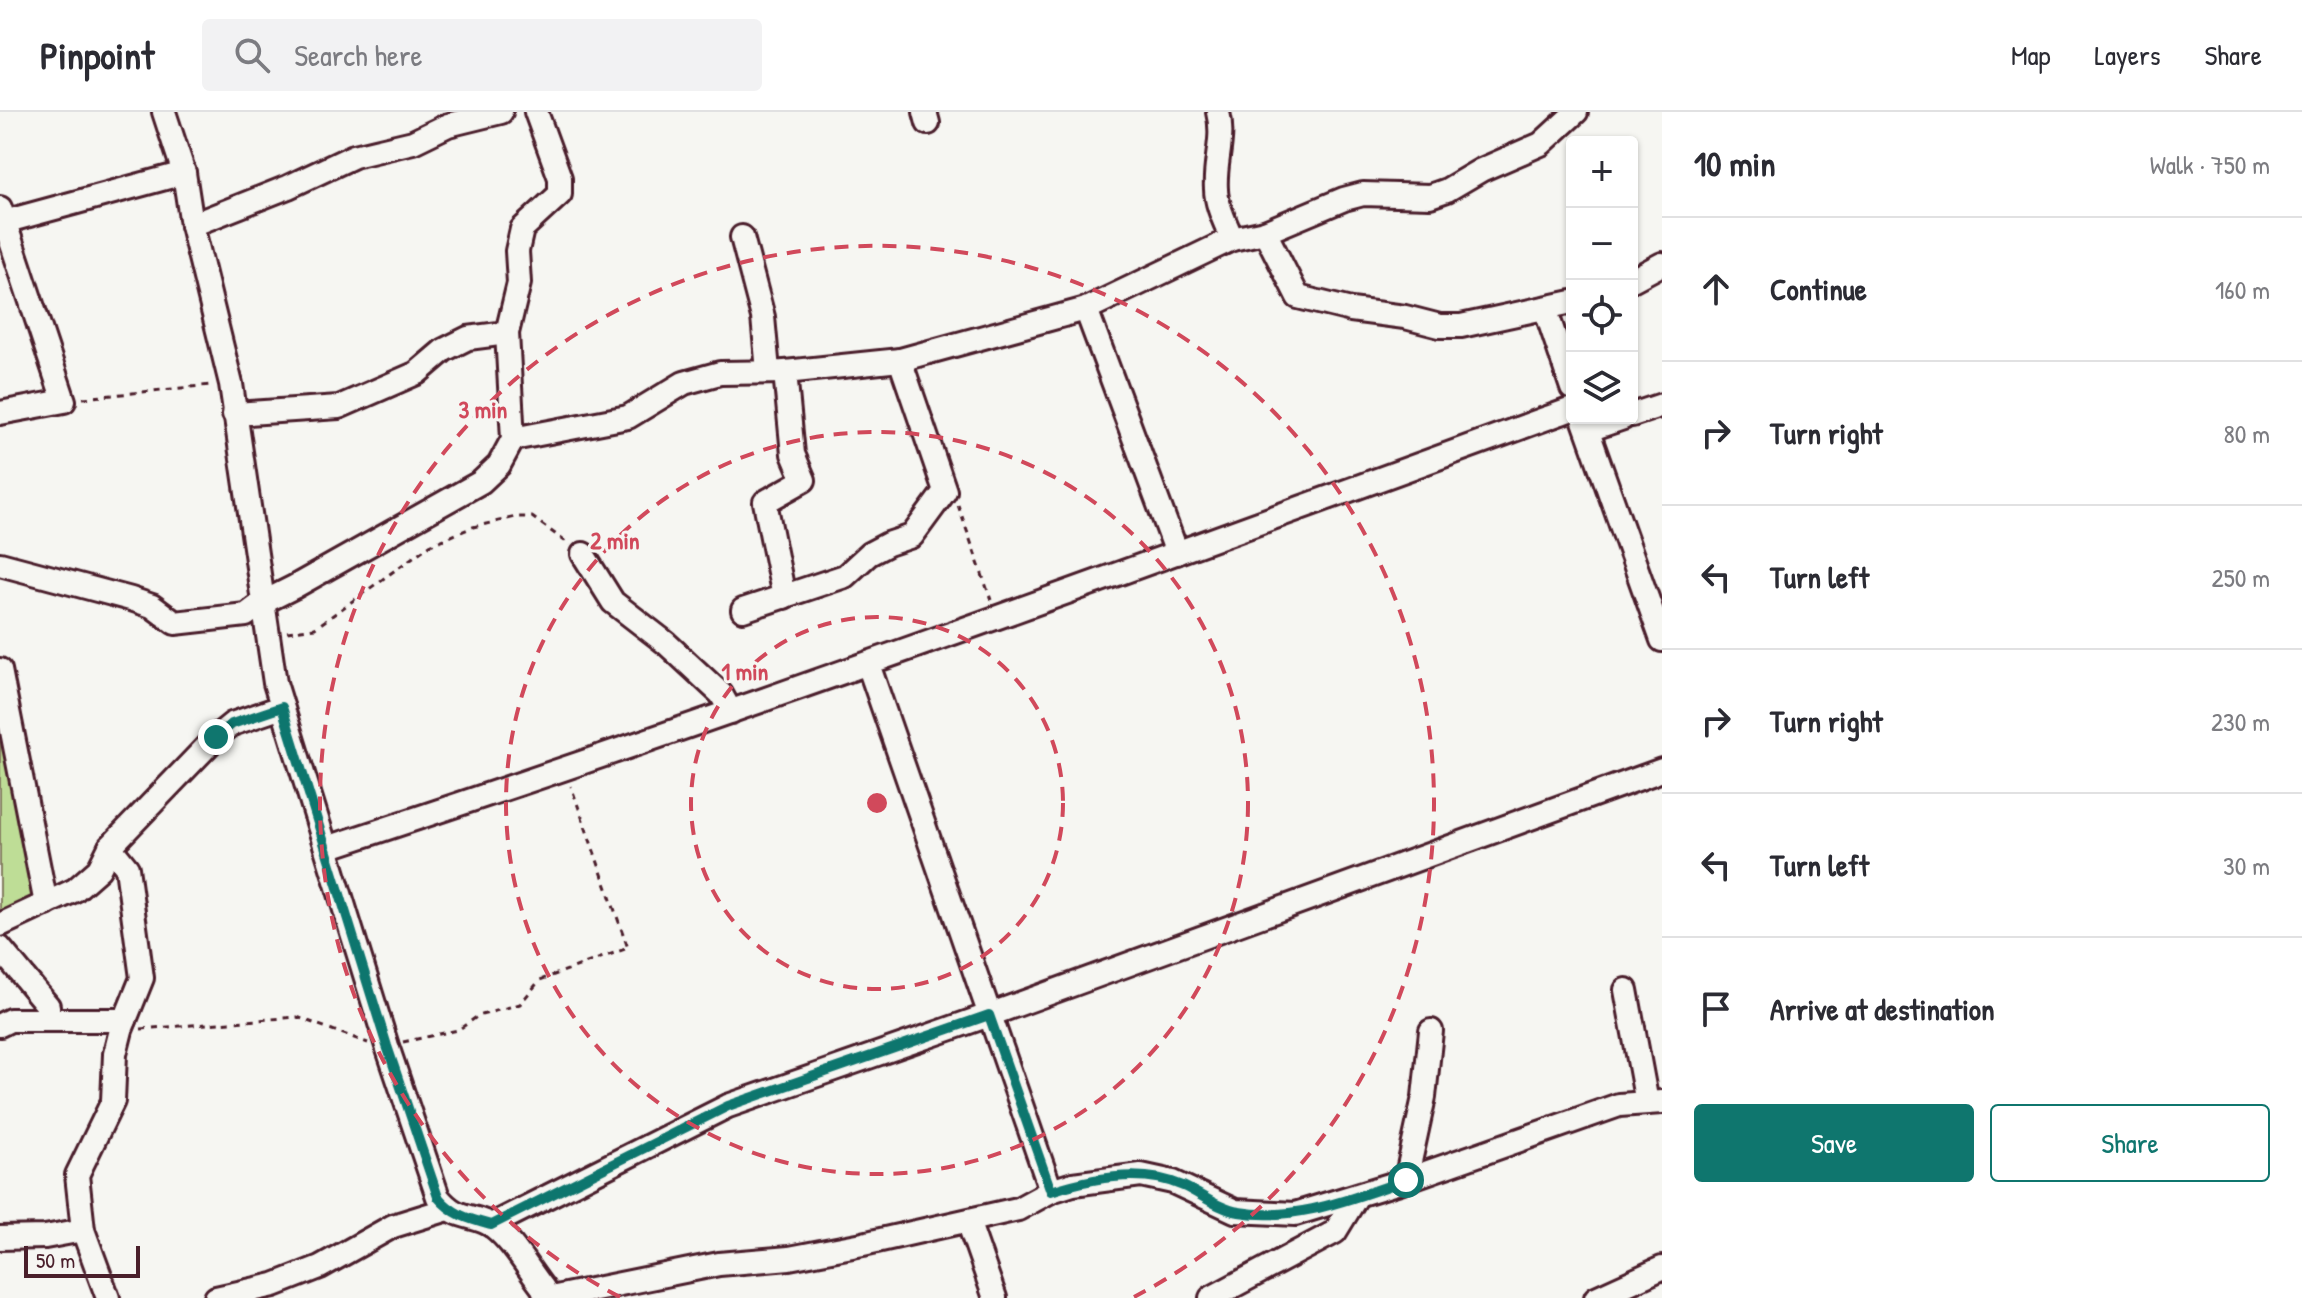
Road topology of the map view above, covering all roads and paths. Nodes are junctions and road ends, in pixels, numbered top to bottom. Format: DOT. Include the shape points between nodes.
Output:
graph roads {
  1 [pos="164,112"];
  2 [pos="501,112"];
  3 [pos="536,112"];
  4 [pos="1218,112"];
  5 [pos="1576,112"];
  6 [pos="184,173"];
  7 [pos="1,218"];
  8 [pos="192,225"];
  9 [pos="1265,232"];
  10 [pos="742,237"];
  11 [pos="1232,239"];
  12 [pos="1662,264"];
  13 [pos="1638,277"];
  14 [pos="1566,303"];
  15 [pos="1545,308"];
  16 [pos="1086,309"];
  17 [pos="507,333"];
  18 [pos="900,360"];
  19 [pos="1566,370"];
  20 [pos="776,372"];
  21 [pos="231,384"];
  22 [pos="64,401"];
  23 [pos="1662,405"];
  24 [pos="1566,411"];
  25 [pos="0,413"];
  26 [pos="1638,413"];
  27 [pos="234,414"];
  28 [pos="1585,424"];
  29 [pos="513,439"];
  30 [pos="945,491"];
  31 [pos="1177,553"];
  32 [pos="583,554"];
  33 [pos="0,564"];
  34 [pos="784,597"];
  35 [pos="262,603"];
  36 [pos="743,610"];
  37 [pos="997,618"];
  38 [pos="267,636"];
  39 [pos="1662,640"];
  40 [pos="868,664"];
  41 [pos="0,670"];
  42 [pos="282,707"];
  43 [pos="731,712"];
  44 [pos="565,770"];
  45 [pos="1662,770"];
  46 [pos="110,847"];
  47 [pos="327,848"];
  48 [pos="46,904"];
  49 [pos="0,925"];
  50 [pos="0,948"];
  51 [pos="1626,990"];
  52 [pos="989,1015"];
  53 [pos="48,1018"];
  54 [pos="0,1025"];
  55 [pos="123,1025"];
  56 [pos="1431,1031"];
  57 [pos="387,1046"];
  58 [pos="1655,1102"];
  59 [pos="1406,1180"];
  60 [pos="1051,1191"];
  61 [pos="1357,1196"];
  62 [pos="448,1209"];
  63 [pos="968,1221"];
  64 [pos="491,1225"];
  65 [pos="83,1230"];
  66 [pos="0,1238"];
  67 [pos="1662,1268"];
  68 [pos="275,1291"];
  69 [pos="108,1298"];
  70 [pos="216,1298"];
  71 [pos="548,1298"];
  72 [pos="995,1298"];
  73 [pos="1211,1298"];
  74 [pos="1596,1298"];
  1 -- 6 [label="street"];
  2 -- 8 [label="street" via="354,156"];
  3 -- 17 [label="street" via="560,178 560,194 522,229 519,283"];
  4 -- 11 [label="street" via="1222,141 1215,193"];
  5 -- 9 [label="street" via="1541,144 1430,196 1363,194"];
  6 -- 7 [label="street"];
  6 -- 8 [label="street"];
  7 -- 22 [label="street"];
  8 -- 21 [label="street"];
  9 -- 11 [label="street"];
  9 -- 15 [label="street" via="1298,297 1440,326"];
  10 -- 20 [label="street"];
  11 -- 16 [label="street"];
  12 -- 13 [label="street"];
  14 -- 15 [label="street"];
  15 -- 19 [label="street"];
  16 -- 18 [label="street"];
  16 -- 31 [label="street"];
  17 -- 27 [label="street" via="468,338 417,373 339,407"];
  17 -- 29 [label="street"];
  18 -- 20 [label="street"];
  18 -- 30 [label="street"];
  20 -- 29 [label="street" via="720,373 684,383 628,417"];
  20 -- 34 [label="street" via="793,454 804,480 765,502"];
  21 -- 22 [label="path"];
  21 -- 27 [label="street"];
  22 -- 25 [label="street"];
  23 -- 26 [label="street"];
  24 -- 31 [label="street"];
  27 -- 35 [label="street"];
  28 -- 39 [label="street"];
  29 -- 35 [label="street" via="499,465 481,482"];
  30 -- 34 [label="street" via="912,536 869,554 845,576"];
  30 -- 37 [label="path" via="957,502"];
  31 -- 37 [label="street"];
  32 -- 38 [label="path" via="532,517 473,527 430,545 315,628"];
  32 -- 43 [label="street" via="613,602 721,694"];
  33 -- 35 [label="street" via="152,606 175,623 246,615"];
  34 -- 36 [label="street"];
  35 -- 38 [label="street"];
  37 -- 40 [label="street"];
  38 -- 42 [label="street"];
  40 -- 43 [label="street"];
  40 -- 52 [label="street"];
  41 -- 48 [label="street"];
  42 -- 46 [label="street" via="232,724 216,737"];
  42 -- 47 [label="street"];
  43 -- 44 [label="street"];
  44 -- 47 [label="street"];
  44 -- 57 [label="path" via="628,948 540,980 520,1004 478,1016 458,1030"];
  45 -- 52 [label="street"];
  46 -- 48 [label="street" via="99,869 75,890"];
  46 -- 55 [label="street" via="127,868 142,978"];
  47 -- 57 [label="street"];
  48 -- 49 [label="street"];
  50 -- 53 [label="street" via="48,1006"];
  51 -- 58 [label="street"];
  52 -- 60 [label="street"];
  52 -- 64 [label="street" via="728,1106"];
  53 -- 54 [label="street"];
  53 -- 55 [label="street"];
  55 -- 57 [label="path" via="297,1017"];
  55 -- 65 [label="street" via="115,1054 113,1101 77,1175"];
  56 -- 59 [label="street" via="1424,1097"];
  57 -- 62 [label="street" via="438,1197"];
  58 -- 59 [label="street" via="1619,1105"];
  59 -- 61 [label="street"];
  60 -- 61 [label="street" via="1141,1175 1254,1214 1295,1214"];
  60 -- 63 [label="street" via="1018,1209"];
  61 -- 73 [label="street" via="1335,1232"];
  62 -- 64 [label="street"];
  62 -- 68 [label="street" via="393,1226"];
  63 -- 71 [label="street" via="833,1250 719,1264"];
  63 -- 72 [label="street"];
  64 -- 71 [label="street"];
  65 -- 66 [label="street"];
  65 -- 69 [label="street"];
  67 -- 74 [label="street"];
  68 -- 70 [label="street"];
}
